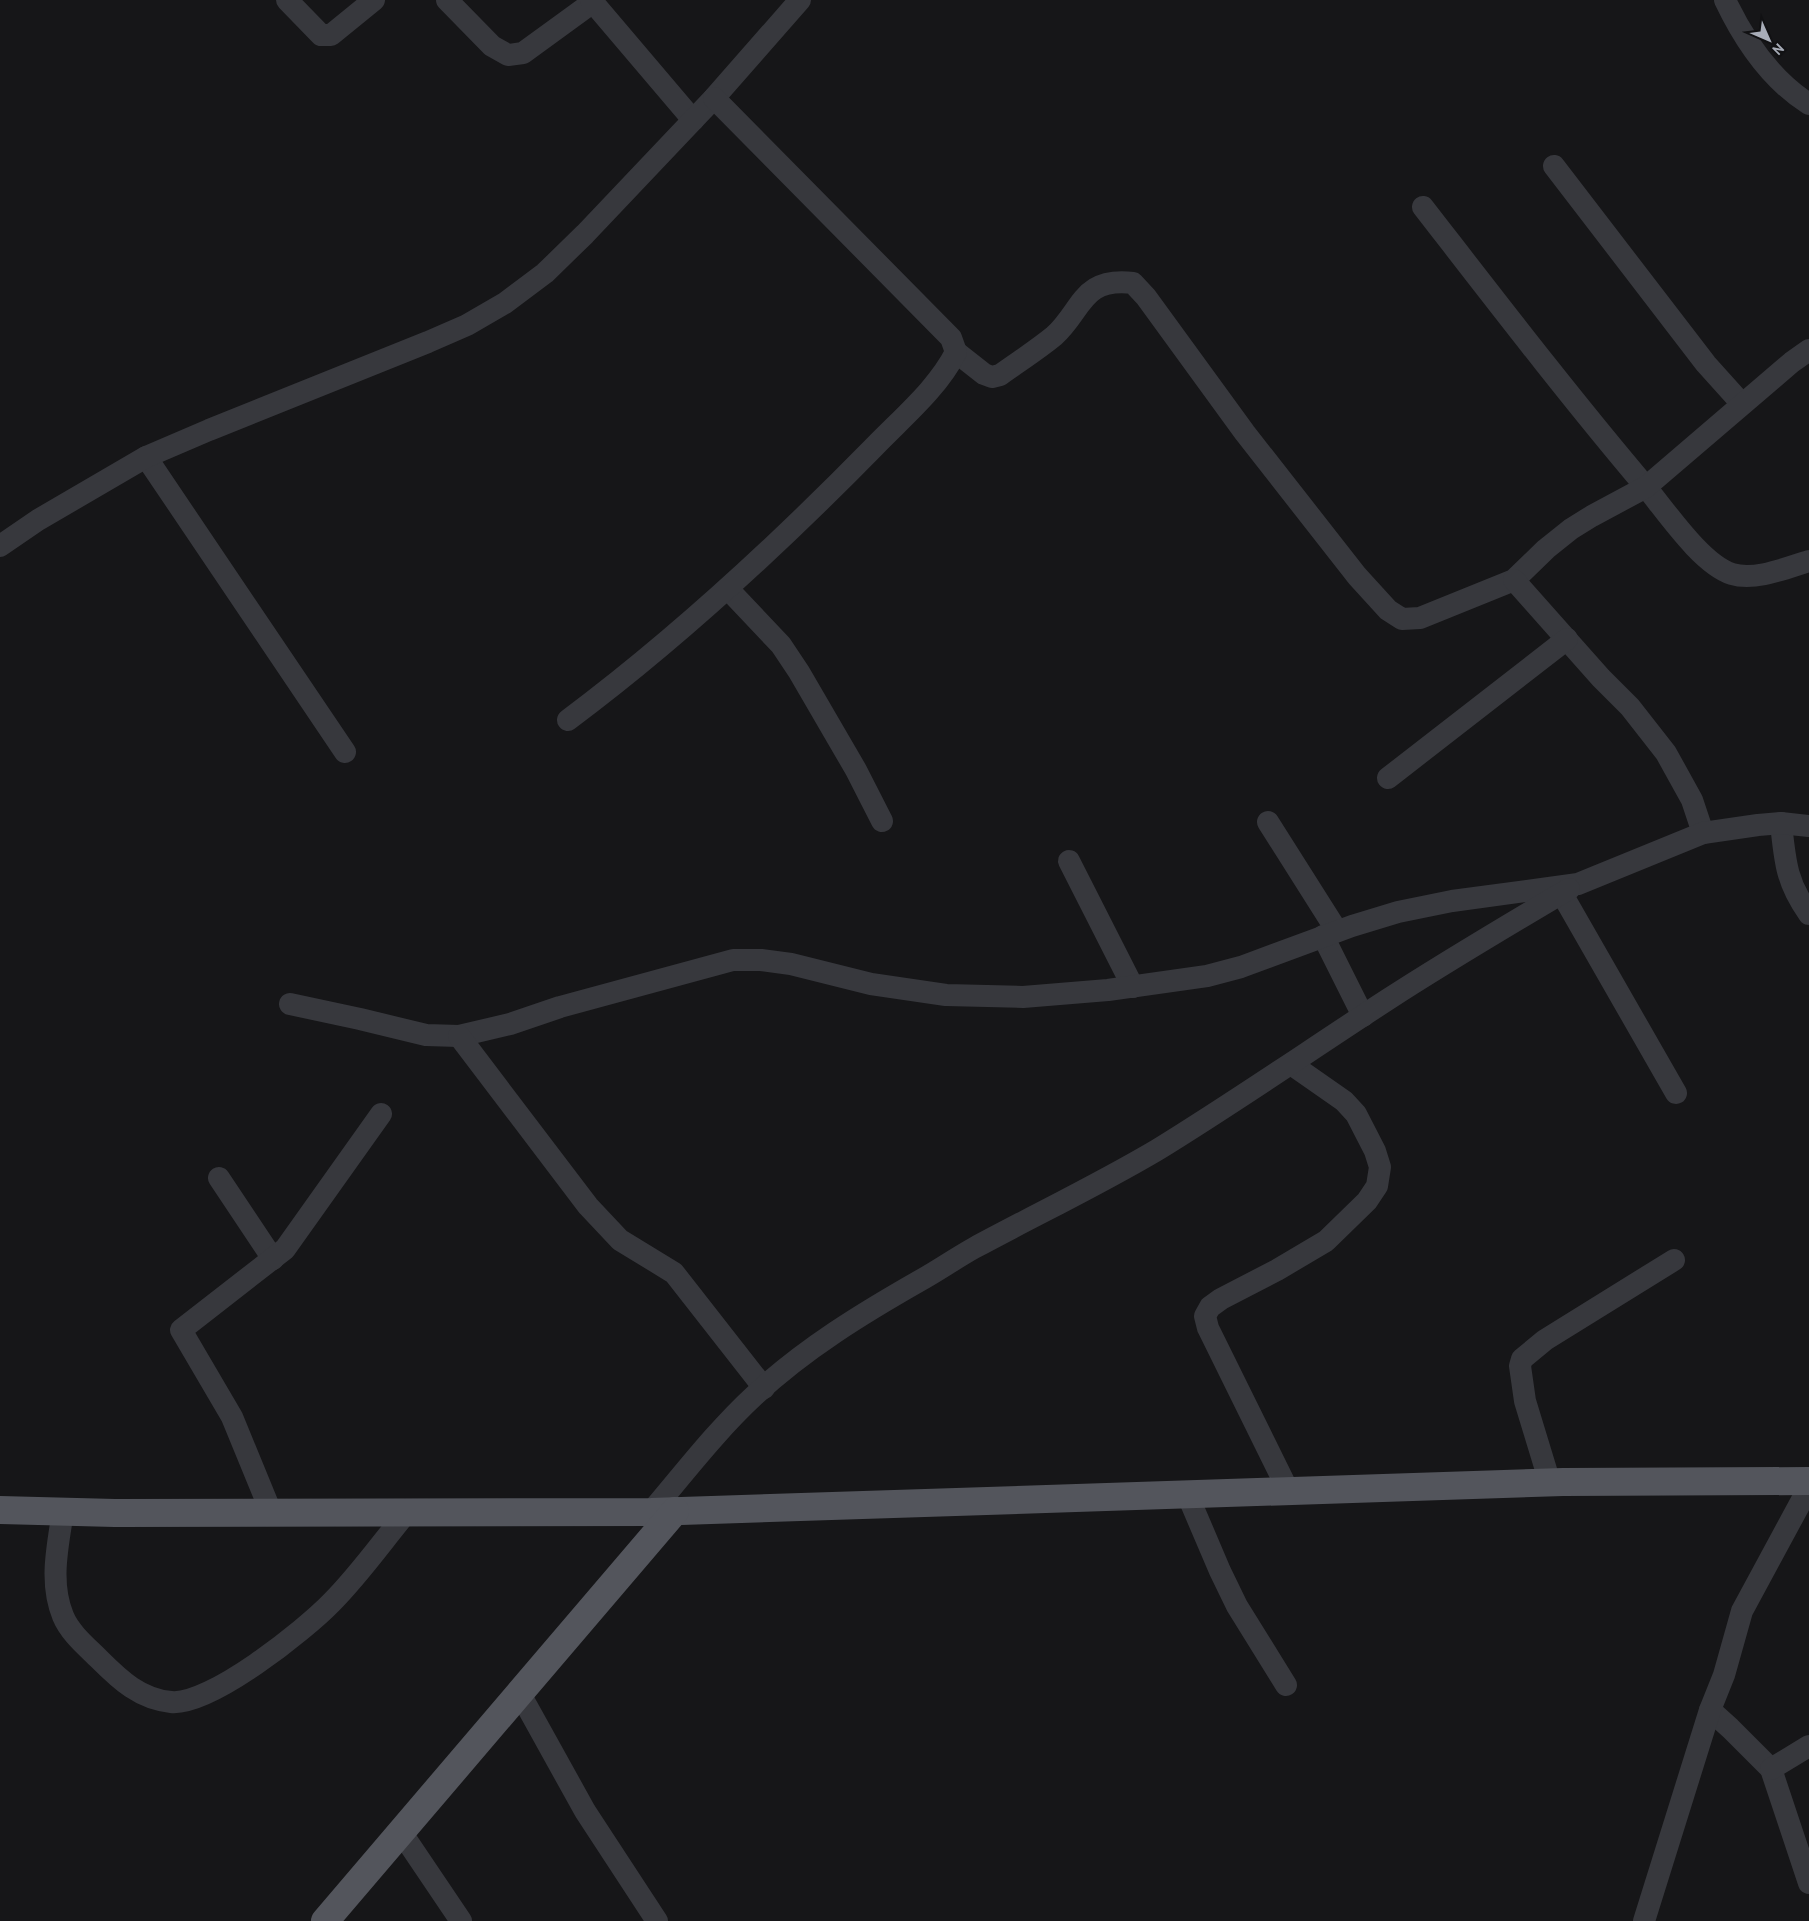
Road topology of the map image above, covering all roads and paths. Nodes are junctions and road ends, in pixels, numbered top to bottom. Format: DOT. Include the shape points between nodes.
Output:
graph roads {
  1 [pos="286,0"];
  2 [pos="374,0"];
  3 [pos="447,0"];
  4 [pos="800,0"];
  5 [pos="1725,0"];
  6 [pos="592,1"];
  7 [pos="714,98"];
  8 [pos="1809,104"];
  9 [pos="693,120"];
  10 [pos="1554,166"];
  11 [pos="1423,207"];
  12 [pos="1809,350"];
  13 [pos="956,352"];
  14 [pos="1742,404"];
  15 [pos="146,457"];
  16 [pos="1646,487"];
  17 [pos="0,546"];
  18 [pos="1809,561"];
  19 [pos="1514,580"];
  20 [pos="728,589"];
  21 [pos="1567,639"];
  22 [pos="568,720"];
  23 [pos="345,752"];
  24 [pos="1388,778"];
  25 [pos="882,821"];
  26 [pos="1268,822"];
  27 [pos="1781,823"];
  28 [pos="1809,826"];
  29 [pos="1703,833"];
  30 [pos="1069,861"];
  31 [pos="1570,889"];
  32 [pos="1809,914"];
  33 [pos="1330,934"];
  34 [pos="1133,987"];
  35 [pos="290,1004"];
  36 [pos="1363,1016"];
  37 [pos="459,1036"];
  38 [pos="1291,1064"];
  39 [pos="1676,1093"];
  40 [pos="381,1114"];
  41 [pos="219,1178"];
  42 [pos="273,1259"];
  43 [pos="1674,1260"];
  44 [pos="764,1388"];
  45 [pos="1809,1480"];
  46 [pos="1550,1483"];
  47 [pos="1809,1487"];
  48 [pos="1289,1492"];
  49 [pos="1188,1496"];
  50 [pos="0,1510"];
  51 [pos="63,1512"];
  52 [pos="271,1512"];
  53 [pos="407,1512"];
  54 [pos="663,1512"];
  55 [pos="1286,1685"];
  56 [pos="519,1692"];
  57 [pos="1710,1710"];
  58 [pos="1809,1746"];
  59 [pos="1771,1769"];
  60 [pos="401,1832"];
  61 [pos="1809,1883"];
  62 [pos="325,1921"];
  63 [pos="461,1921"];
  64 [pos="657,1921"];
  65 [pos="1644,1921"];
  1 -- 2 [label="street" via="321,35 331,35"];
  3 -- 6 [label="street" via="492,46 508,55 523,53"];
  4 -- 7 [label="street"];
  5 -- 8 [label="street" via="1743,33 1768,67"];
  6 -- 9 [label="street"];
  7 -- 9 [label="street"];
  7 -- 13 [label="street" via="951,338"];
  9 -- 15 [label="street" via="545,273 505,303 428,342"];
  10 -- 14 [label="street" via="1706,364"];
  11 -- 16 [label="street"];
  12 -- 14 [label="street"];
  13 -- 19 [label="street" via="984,374 1000,375 1054,336 1090,291 1106,284 1132,283 1345,562 1388,610 1402,619 1420,618"];
  13 -- 20 [label="street" via="923,396"];
  14 -- 16 [label="street"];
  15 -- 17 [label="street"];
  15 -- 23 [label="street"];
  16 -- 18 [label="street" via="1700,552 1716,567 1731,574 1764,574"];
  16 -- 19 [label="street" via="1571,529"];
  19 -- 21 [label="street"];
  20 -- 22 [label="street" via="639,666"];
  20 -- 25 [label="street" via="768,630 799,672"];
  21 -- 24 [label="street"];
  21 -- 29 [label="street" via="1630,707 1666,753 1692,800"];
  26 -- 33 [label="street"];
  27 -- 28 [label="street"];
  27 -- 29 [label="street"];
  27 -- 32 [label="street" via="1792,886"];
  29 -- 31 [label="street"];
  30 -- 34 [label="street"];
  31 -- 33 [label="street" via="1452,901 1398,912"];
  31 -- 36 [label="street"];
  31 -- 39 [label="street"];
  33 -- 34 [label="street" via="1232,970"];
  33 -- 36 [label="street"];
  34 -- 37 [label="street" via="1023,997 946,995 871,984 791,964 733,960"];
  35 -- 37 [label="street" via="426,1035"];
  36 -- 38 [label="street"];
  37 -- 44 [label="street" via="588,1206 620,1240 674,1273"];
  38 -- 44 [label="street" via="1134,1164 970,1250 873,1308 793,1363"];
  38 -- 48 [label="street" via="1344,1101 1356,1114 1380,1167 1377,1186 1367,1202 1326,1241 1221,1299 1210,1307 1205,1316"];
  40 -- 42 [label="street" via="285,1249"];
  41 -- 42 [label="street"];
  42 -- 52 [label="street" via="181,1330 232,1417"];
  43 -- 46 [label="street" via="1545,1340 1522,1359 1525,1401"];
  44 -- 54 [label="street" via="704,1449"];
  45 -- 46 [label="main road"];
  46 -- 48 [label="main road"];
  47 -- 57 [label="street" via="1742,1611 1724,1675"];
  48 -- 49 [label="main road"];
  49 -- 54 [label="main road"];
  49 -- 55 [label="street" via="1237,1606"];
  50 -- 51 [label="main road"];
  51 -- 52 [label="main road"];
  51 -- 53 [label="street" via="56,1559 56,1585 63,1616 76,1635 124,1684 150,1698 174,1703 202,1696 285,1644 332,1602"];
  52 -- 53 [label="main road"];
  53 -- 54 [label="main road"];
  54 -- 56 [label="main road"];
  56 -- 60 [label="main road"];
  56 -- 64 [label="street" via="581,1805"];
  57 -- 59 [label="street"];
  57 -- 65 [label="street"];
  58 -- 59 [label="street"];
  59 -- 61 [label="street"];
  60 -- 62 [label="main road"];
  60 -- 63 [label="street"];
}
